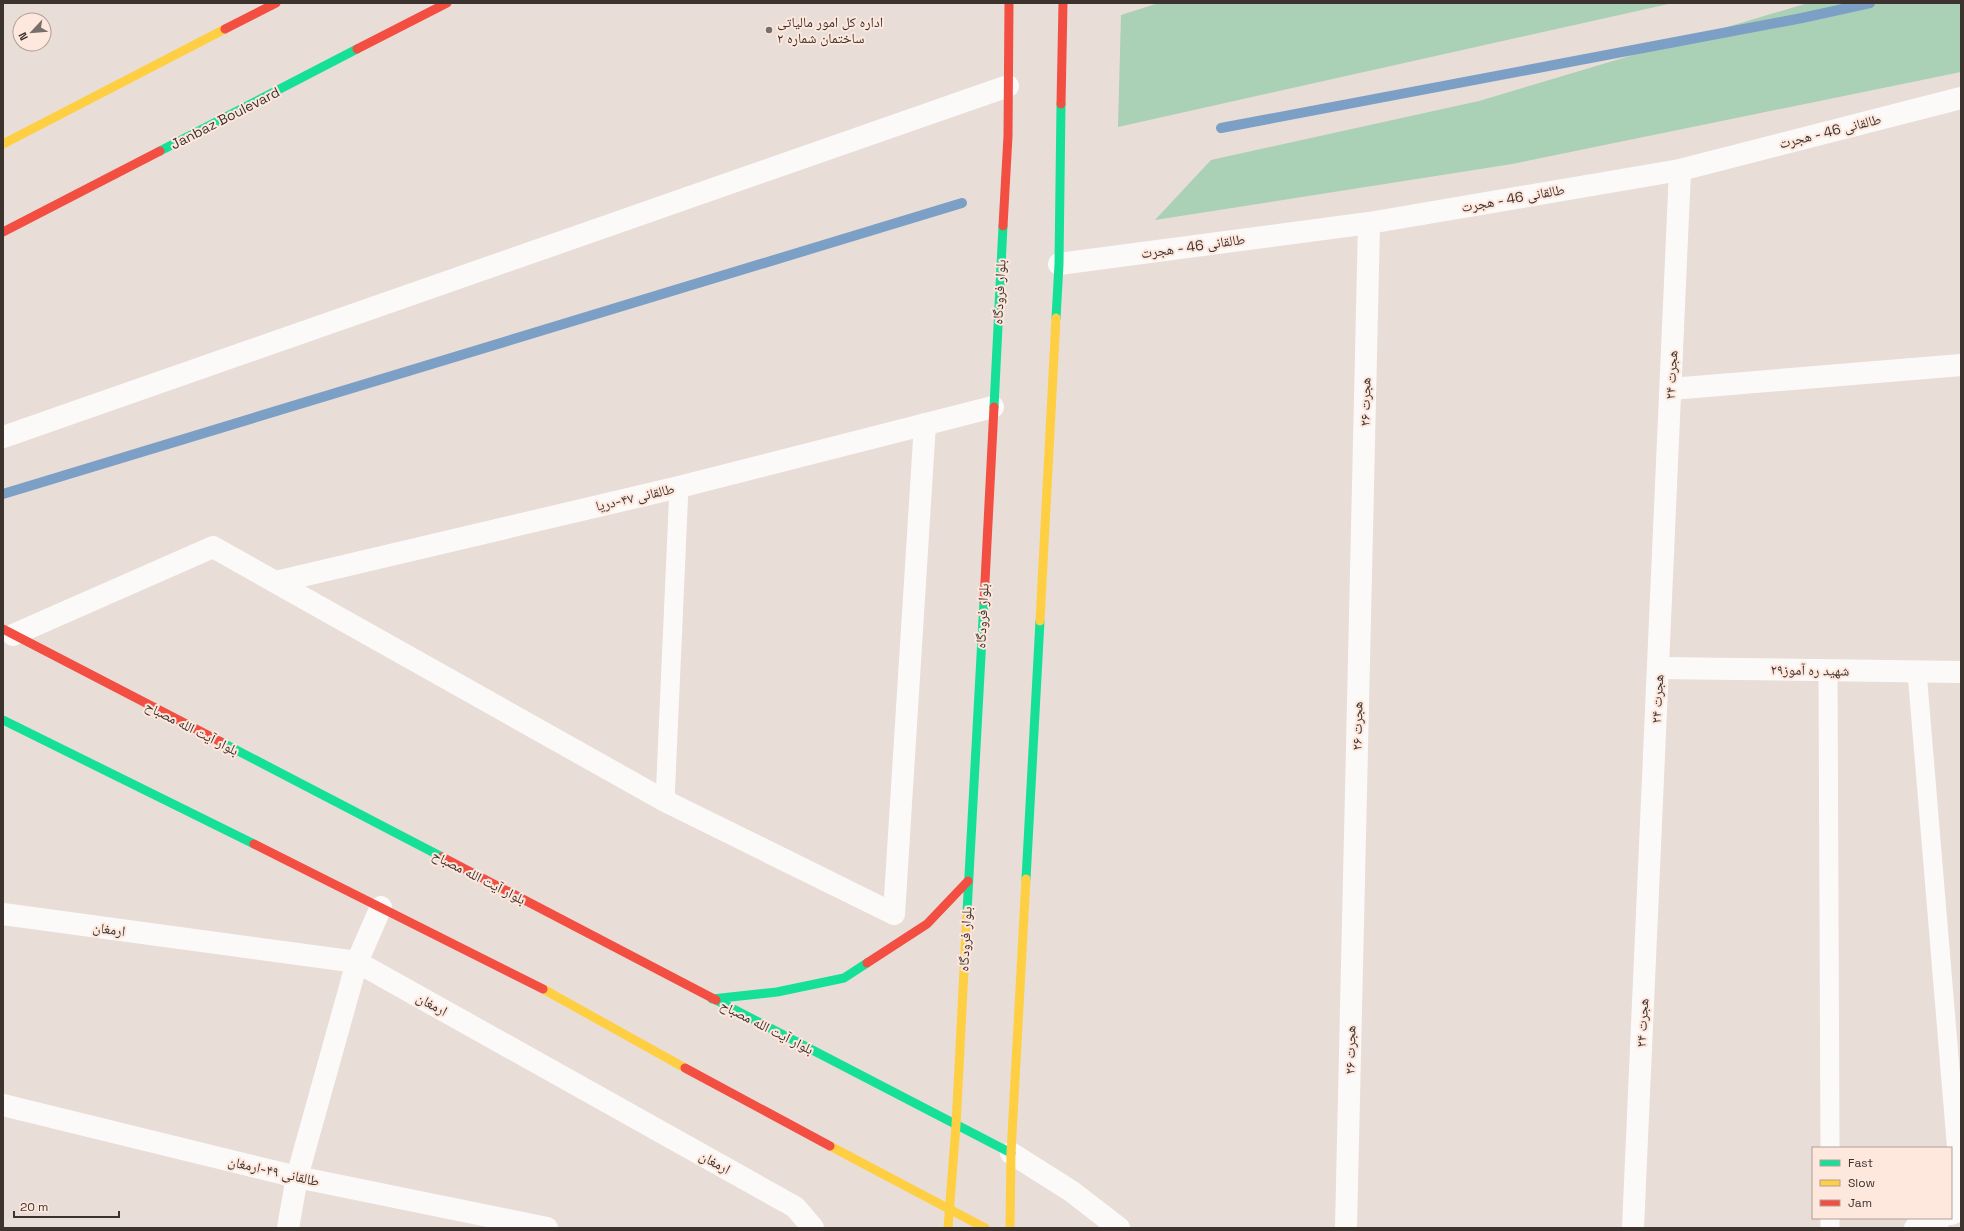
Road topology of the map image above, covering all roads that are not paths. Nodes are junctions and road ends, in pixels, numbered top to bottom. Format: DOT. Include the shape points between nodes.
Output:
graph roads {
  1 [pos="276,3"];
  2 [pos="447,3"];
  3 [pos="1009,3"];
  4 [pos="1063,3"];
  5 [pos="1008,86"];
  6 [pos="1961,98"];
  7 [pos="3,144"];
  8 [pos="1680,170"];
  9 [pos="1369,223"];
  10 [pos="3,232"];
  11 [pos="1059,254"];
  12 [pos="1961,365"];
  13 [pos="1671,389"];
  14 [pos="993,407"];
  15 [pos="926,424"];
  16 [pos="3,437"];
  17 [pos="679,487"];
  18 [pos="276,582"];
  19 [pos="8,632"];
  20 [pos="1658,668"];
  21 [pos="1828,670"];
  22 [pos="1917,672"];
  23 [pos="1961,672"];
  24 [pos="3,720"];
  25 [pos="665,801"];
  26 [pos="968,881"];
  27 [pos="381,907"];
  28 [pos="3,914"];
  29 [pos="357,962"];
  30 [pos="712,999"];
  31 [pos="3,1105"];
  32 [pos="956,1125"];
  33 [pos="1830,1147"];
  34 [pos="1011,1153"];
  35 [pos="297,1177"];
  36 [pos="1961,1201"];
  37 [pos="949,1207"];
  38 [pos="1938,1219"];
  39 [pos="288,1228"];
  40 [pos="548,1228"];
  41 [pos="813,1228"];
  42 [pos="948,1228"];
  43 [pos="985,1228"];
  44 [pos="1010,1228"];
  45 [pos="1119,1228"];
  46 [pos="1346,1228"];
  47 [pos="1633,1228"];
  48 [pos="1915,1228"];
  1 -- 7 [label="main road"];
  2 -- 10 [label="main road, Janbaz Boulevard"];
  3 -- 5 [label="main road, بلوار فرودگاه"];
  4 -- 11 [label="main road"];
  5 -- 14 [label="main road, بلوار فرودگاه" via="1008,136"];
  5 -- 16 [label="street"];
  6 -- 8 [label="street, طالقانی 46 - هجرت"];
  8 -- 9 [label="street, طالقانی 46 - هجرت"];
  8 -- 13 [label="street, هجرت ۲۴"];
  9 -- 11 [label="street, طالقانی 46 - هجرت"];
  9 -- 46 [label="street, هجرت ۲۶"];
  11 -- 34 [label="main road"];
  12 -- 13 [label="street"];
  13 -- 20 [label="street, هجرت ۲۴"];
  14 -- 15 [label="street, طالقانی ۴۷-دریا"];
  14 -- 26 [label="main road, بلوار فرودگاه"];
  15 -- 17 [label="street, طالقانی ۴۷-دریا"];
  15 -- 25 [label="street" via="894,914"];
  17 -- 18 [label="street, طالقانی ۴۷-دریا"];
  17 -- 25 [label="lane"];
  18 -- 19 [label="street" via="213,547"];
  18 -- 25 [label="street"];
  19 -- 30 [label="main road, بلوار آیت الله مصباح"];
  20 -- 21 [label="street, شهید ره آموز۲۹"];
  20 -- 47 [label="street, هجرت ۲۴"];
  21 -- 22 [label="street, شهید ره آموز۲۹"];
  21 -- 33 [label="lane"];
  22 -- 23 [label="street, شهید ره آموز۲۹"];
  22 -- 36 [label="lane"];
  24 -- 27 [label="main road"];
  26 -- 30 [label="main road" via="927,924 844,978 777,992"];
  26 -- 32 [label="main road, بلوار فرودگاه"];
  27 -- 29 [label="street"];
  27 -- 37 [label="main road" via="526,979 666,1058"];
  28 -- 29 [label="street, ارمغان"];
  29 -- 35 [label="street"];
  29 -- 41 [label="street, ارمغان" via="795,1207"];
  30 -- 32 [label="main road, بلوار آیت الله مصباح"];
  31 -- 35 [label="street, طالقانی ۴۹-ارمغان"];
  32 -- 34 [label="main road, بلوار آیت الله مصباح"];
  32 -- 37 [label="main road, بلوار فرودگاه"];
  34 -- 44 [label="main road"];
  34 -- 45 [label="street" via="1071,1191"];
  35 -- 39 [label="street"];
  35 -- 40 [label="street, طالقانی ۴۹-ارمغان"];
  37 -- 42 [label="main road, بلوار فرودگاه"];
  37 -- 43 [label="main road"];
  38 -- 48 [label="street"];
}
